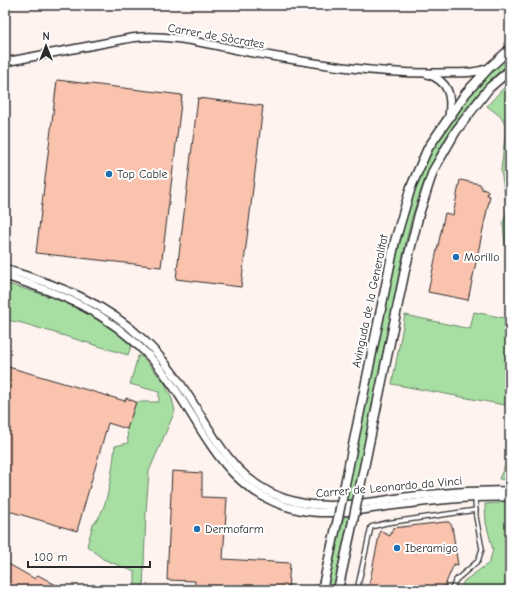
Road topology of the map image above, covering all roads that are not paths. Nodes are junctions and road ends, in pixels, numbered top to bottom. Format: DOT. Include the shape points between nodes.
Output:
graph roads {
  1 [pos="510,49"];
  2 [pos="5,62"];
  3 [pos="489,68"];
  4 [pos="510,70"];
  5 [pos="425,73"];
  6 [pos="449,116"];
  7 [pos="5,269"];
  8 [pos="5,276"];
  9 [pos="510,491"];
  10 [pos="500,494"];
  11 [pos="476,497"];
  12 [pos="510,497"];
  13 [pos="476,510"];
  14 [pos="322,590"];
  15 [pos="338,590"];
  16 [pos="357,590"];
  17 [pos="451,590"];
  1 -- 3 [label="street, Avinguda de la Generalitat"];
  2 -- 5 [label="street, Carrer de Sòcrates" via="151,36 348,69"];
  3 -- 5 [label="street, Carrer de Sòcrates" via="466,73"];
  3 -- 6 [label="street, Avinguda de la Generalitat"];
  4 -- 15 [label="street, bridge" via="489,88 456,131 433,171 404,270"];
  5 -- 6 [label="street, Carrer de Sòcrates" via="434,76 445,85 450,98"];
  6 -- 14 [label="street, Avinguda de la Generalitat, bridge" via="420,164 394,241"];
  7 -- 10 [label="street, Carrer de Leonardo da Vinci" via="70,291 128,326 146,342 172,373 215,440 238,470 264,490 279,497 296,502 329,505 450,492"];
  8 -- 11 [label="street, Carrer de Leonardo da Vinci" via="82,304 132,338 166,376 225,466 249,488 273,502 300,510 328,513"];
  9 -- 10 [label="street, Carrer de Leonardo da Vinci"];
  10 -- 11 [label="street, Carrer de Leonardo da Vinci"];
  10 -- 12 [label="street, Carrer de Leonardo da Vinci"];
  11 -- 13 [label="lane"];
  13 -- 16 [label="lane" via="371,527"];
  13 -- 17 [label="lane" via="482,549 478,561 456,580"];
}
